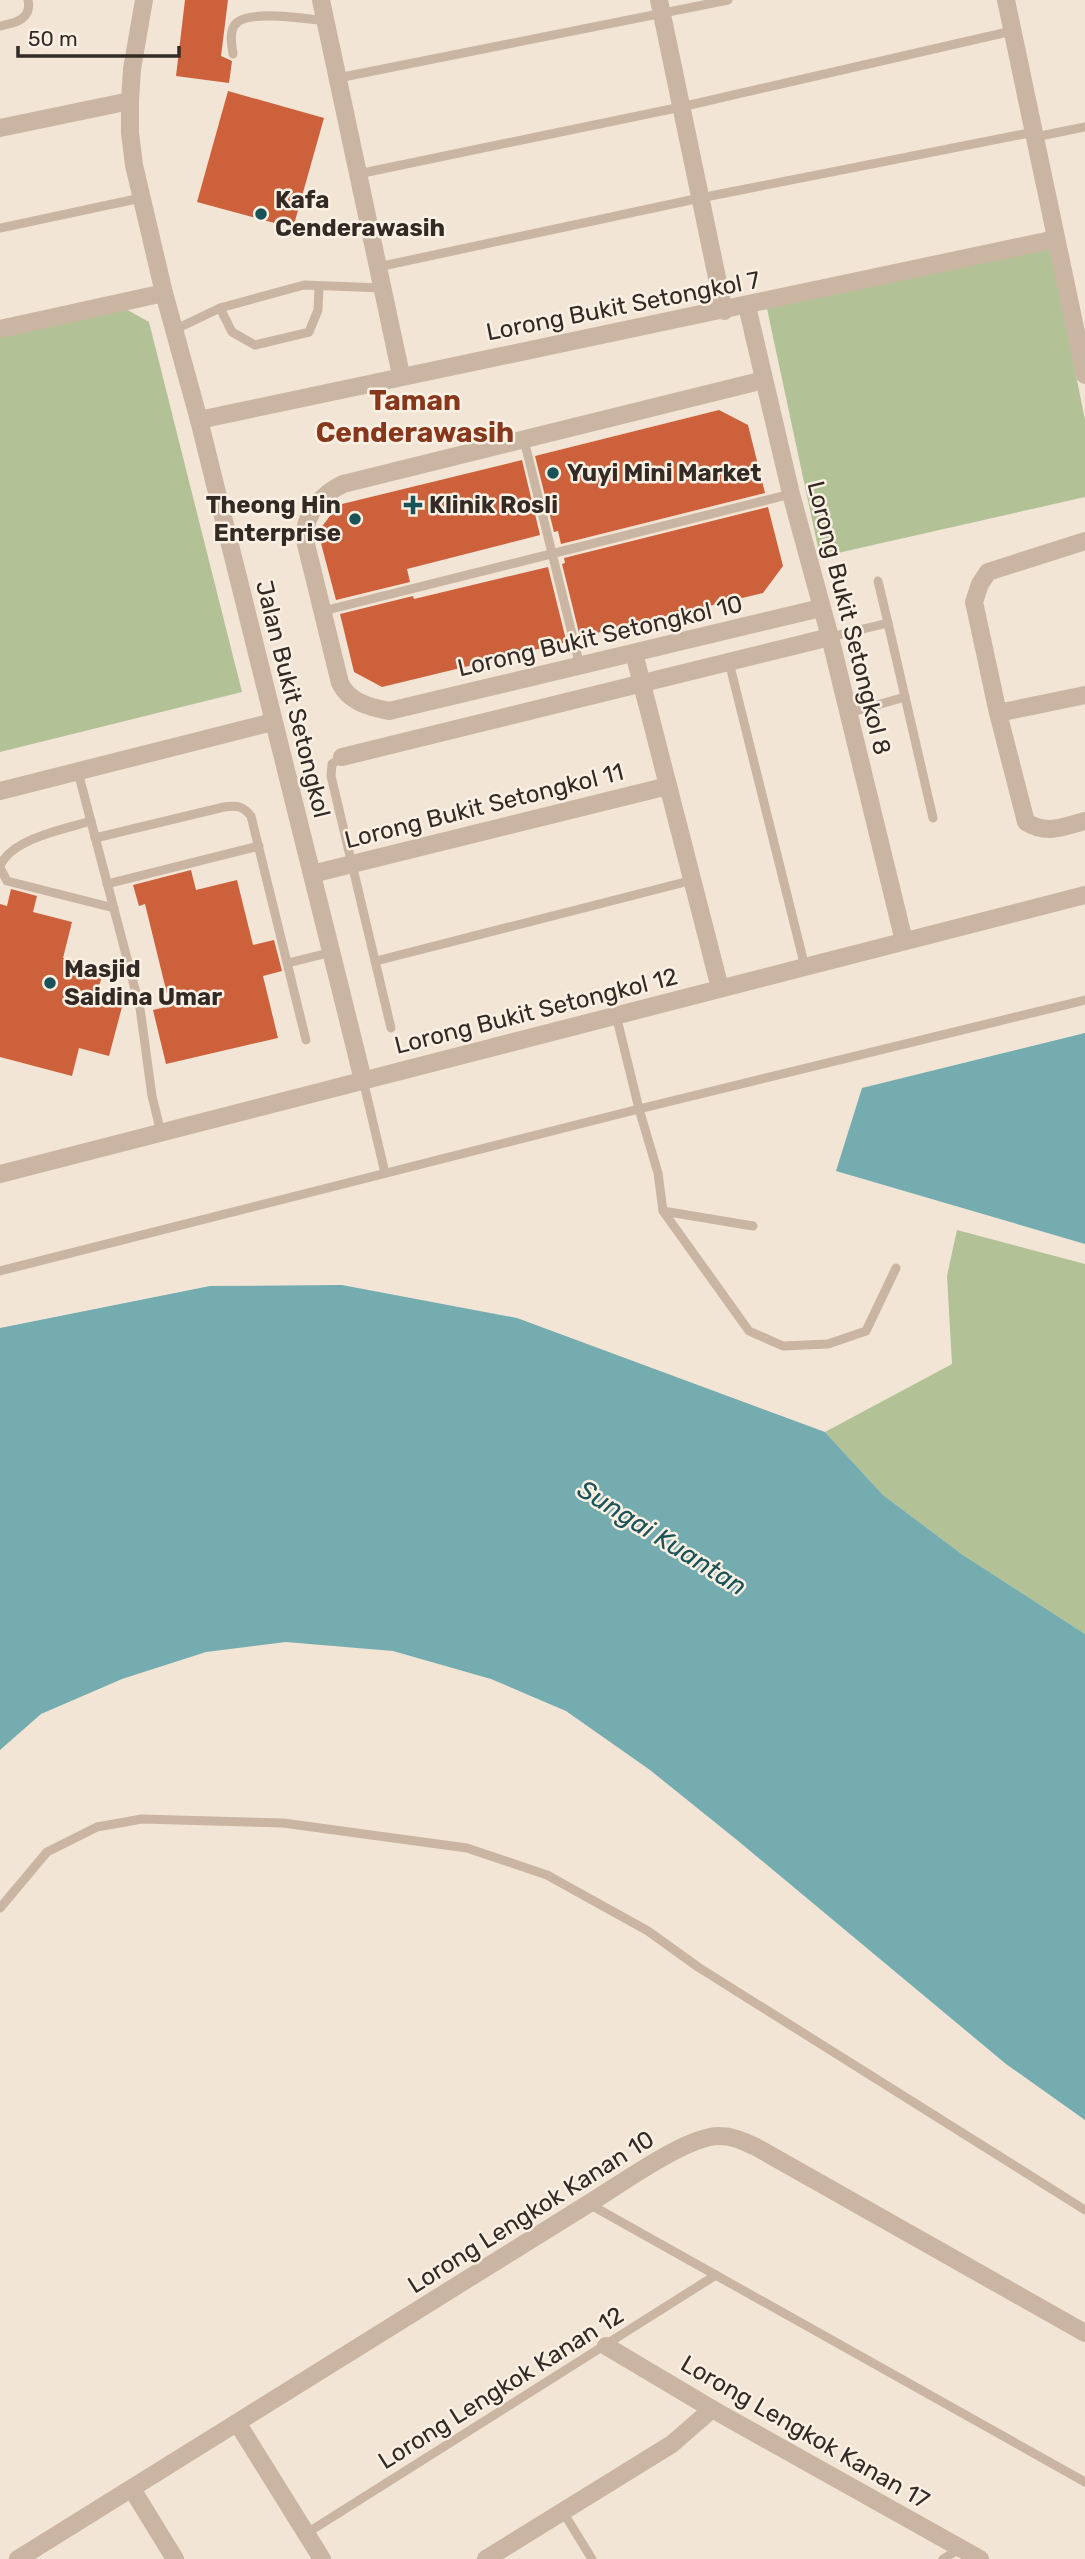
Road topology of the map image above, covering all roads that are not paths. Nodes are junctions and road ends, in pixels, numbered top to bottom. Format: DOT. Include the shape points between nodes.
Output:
graph roads {
  1 [pos="28,0"];
  2 [pos="144,0"];
  3 [pos="321,0"];
  4 [pos="728,0"];
  5 [pos="1006,0"];
  6 [pos="661,6"];
  7 [pos="326,21"];
  8 [pos="0,26"];
  9 [pos="1012,31"];
  10 [pos="233,54"];
  11 [pos="338,78"];
  12 [pos="130,101"];
  13 [pos="681,107"];
  14 [pos="1085,127"];
  15 [pos="0,128"];
  16 [pos="1034,135"];
  17 [pos="358,174"];
  18 [pos="141,198"];
  19 [pos="700,198"];
  20 [pos="0,228"];
  21 [pos="1056,239"];
  22 [pos="378,267"];
  23 [pos="319,286"];
  24 [pos="383,288"];
  25 [pos="164,293"];
  26 [pos="747,306"];
  27 [pos="220,308"];
  28 [pos="724,311"];
  29 [pos="0,330"];
  30 [pos="174,330"];
  31 [pos="1085,374"];
  32 [pos="401,375"];
  33 [pos="764,380"];
  34 [pos="198,419"];
  35 [pos="524,440"];
  36 [pos="791,494"];
  37 [pos="1085,541"];
  38 [pos="553,553"];
  39 [pos="878,582"];
  40 [pos="821,608"];
  41 [pos="323,611"];
  42 [pos="888,623"];
  43 [pos="830,637"];
  44 [pos="634,653"];
  45 [pos="729,662"];
  46 [pos="580,666"];
  47 [pos="642,684"];
  48 [pos="1085,695"];
  49 [pos="905,697"];
  50 [pos="849,713"];
  51 [pos="998,713"];
  52 [pos="273,722"];
  53 [pos="342,757"];
  54 [pos="78,772"];
  55 [pos="668,786"];
  56 [pos="0,791"];
  57 [pos="933,818"];
  58 [pos="91,821"];
  59 [pos="1085,821"];
  60 [pos="95,838"];
  61 [pos="259,846"];
  62 [pos="353,864"];
  63 [pos="0,867"];
  64 [pos="312,874"];
  65 [pos="694,880"];
  66 [pos="107,884"];
  67 [pos="1085,895"];
  68 [pos="114,908"];
  69 [pos="904,941"];
  70 [pos="332,952"];
  71 [pos="376,961"];
  72 [pos="288,963"];
  73 [pos="806,967"];
  74 [pos="720,988"];
  75 [pos="1085,1000"];
  76 [pos="616,1015"];
  77 [pos="391,1028"];
  78 [pos="306,1040"];
  79 [pos="363,1080"];
  80 [pos="639,1109"];
  81 [pos="161,1133"];
  82 [pos="385,1173"];
  83 [pos="0,1174"];
  84 [pos="663,1211"];
  85 [pos="753,1226"];
  86 [pos="896,1268"];
  87 [pos="0,1271"];
  88 [pos="0,1908"];
  89 [pos="588,2204"];
  90 [pos="1085,2210"];
  91 [pos="716,2275"];
  92 [pos="1085,2333"];
  93 [pos="606,2346"];
  94 [pos="712,2409"];
  95 [pos="238,2424"];
  96 [pos="1085,2482"];
  97 [pos="132,2489"];
  98 [pos="563,2512"];
  99 [pos="307,2533"];
  100 [pos="961,2548"];
  101 [pos="19,2559"];
  102 [pos="174,2559"];
  103 [pos="322,2559"];
  104 [pos="486,2559"];
  105 [pos="592,2559"];
  106 [pos="943,2559"];
  107 [pos="980,2559"];
  1 -- 8 [label="lane" via="26,17"];
  2 -- 12 [label="street, Jalan Bukit Setongkol"];
  3 -- 7 [label="street"];
  4 -- 6 [label="lane"];
  5 -- 9 [label="street"];
  6 -- 11 [label="lane"];
  6 -- 13 [label="street"];
  7 -- 10 [label="lane" via="241,19 231,38"];
  7 -- 11 [label="street"];
  9 -- 13 [label="lane"];
  9 -- 16 [label="street"];
  11 -- 17 [label="street"];
  12 -- 15 [label="street"];
  12 -- 18 [label="street, Jalan Bukit Setongkol" via="130,133"];
  13 -- 17 [label="lane"];
  13 -- 19 [label="street"];
  14 -- 16 [label="lane"];
  16 -- 19 [label="lane"];
  16 -- 21 [label="street"];
  17 -- 22 [label="street"];
  18 -- 20 [label="lane"];
  18 -- 25 [label="street, Jalan Bukit Setongkol"];
  19 -- 22 [label="lane"];
  19 -- 28 [label="street"];
  21 -- 26 [label="street, Lorong Bukit Setongkol 7"];
  21 -- 31 [label="street"];
  22 -- 24 [label="street"];
  23 -- 24 [label="lane"];
  23 -- 27 [label="lane" via="304,285"];
  23 -- 27 [label="lane" via="318,310 309,332 254,345 232,332"];
  24 -- 32 [label="street"];
  25 -- 29 [label="street"];
  25 -- 30 [label="street, Jalan Bukit Setongkol"];
  26 -- 28 [label="street, Lorong Bukit Setongkol 7"];
  26 -- 33 [label="street, Lorong Bukit Setongkol 8"];
  27 -- 30 [label="lane"];
  28 -- 32 [label="street, Lorong Bukit Setongkol 7"];
  30 -- 34 [label="street, Jalan Bukit Setongkol"];
  32 -- 34 [label="street, Lorong Bukit Setongkol 7"];
  33 -- 35 [label="street"];
  33 -- 36 [label="street, Lorong Bukit Setongkol 8"];
  34 -- 52 [label="street, Jalan Bukit Setongkol"];
  35 -- 38 [label="lane"];
  35 -- 41 [label="street" via="328,491 305,521 304,536"];
  36 -- 38 [label="lane"];
  36 -- 40 [label="street, Lorong Bukit Setongkol 8"];
  37 -- 51 [label="street" via="988,572 980,584 974,603"];
  38 -- 41 [label="lane"];
  38 -- 46 [label="lane"];
  39 -- 42 [label="lane"];
  40 -- 43 [label="street, Lorong Bukit Setongkol 8"];
  40 -- 44 [label="street, Lorong Bukit Setongkol 10"];
  41 -- 46 [label="street, Lorong Bukit Setongkol 10" via="346,695 373,708 389,711"];
  42 -- 43 [label="lane"];
  42 -- 49 [label="lane"];
  43 -- 45 [label="street"];
  43 -- 50 [label="street, Lorong Bukit Setongkol 8"];
  44 -- 46 [label="street, Lorong Bukit Setongkol 10"];
  44 -- 47 [label="street"];
  45 -- 47 [label="street"];
  45 -- 73 [label="lane"];
  47 -- 53 [label="street"];
  47 -- 55 [label="street"];
  48 -- 51 [label="street"];
  49 -- 50 [label="lane"];
  49 -- 57 [label="lane"];
  50 -- 69 [label="street, Lorong Bukit Setongkol 8"];
  51 -- 59 [label="street" via="1026,822 1048,830"];
  52 -- 54 [label="street"];
  52 -- 64 [label="street, Jalan Bukit Setongkol"];
  53 -- 62 [label="lane" via="332,764 331,776"];
  54 -- 56 [label="street"];
  54 -- 58 [label="lane"];
  55 -- 62 [label="street, Lorong Bukit Setongkol 11"];
  55 -- 65 [label="street"];
  58 -- 60 [label="lane"];
  58 -- 63 [label="lane" via="20,845"];
  60 -- 61 [label="lane" via="235,805 251,816"];
  60 -- 66 [label="lane"];
  61 -- 66 [label="lane"];
  61 -- 72 [label="lane"];
  62 -- 64 [label="street, Lorong Bukit Setongkol 11"];
  62 -- 71 [label="lane"];
  63 -- 68 [label="lane" via="7,881"];
  64 -- 70 [label="street, Jalan Bukit Setongkol"];
  65 -- 71 [label="lane"];
  65 -- 74 [label="street"];
  66 -- 68 [label="lane"];
  67 -- 69 [label="street, Lorong Bukit Setongkol 12"];
  68 -- 81 [label="lane" via="140,1008"];
  69 -- 73 [label="street, Lorong Bukit Setongkol 12"];
  70 -- 72 [label="lane"];
  70 -- 79 [label="street, Jalan Bukit Setongkol"];
  71 -- 77 [label="lane"];
  72 -- 78 [label="lane"];
  73 -- 74 [label="street, Lorong Bukit Setongkol 12"];
  74 -- 76 [label="street, Lorong Bukit Setongkol 12"];
  75 -- 80 [label="lane"];
  76 -- 79 [label="street, Lorong Bukit Setongkol 12"];
  76 -- 80 [label="lane"];
  79 -- 81 [label="street, Lorong Bukit Setongkol 12"];
  79 -- 82 [label="lane"];
  80 -- 82 [label="lane"];
  80 -- 84 [label="lane" via="659,1173"];
  81 -- 83 [label="street, Lorong Bukit Setongkol 12"];
  82 -- 87 [label="lane"];
  84 -- 85 [label="lane"];
  84 -- 86 [label="lane" via="749,1331 783,1346 828,1343 866,1331"];
  88 -- 90 [label="lane" via="47,1852 97,1827 142,1819 283,1823 467,1848 547,1875 648,1931"];
  89 -- 91 [label="lane"];
  89 -- 92 [label="street, Lorong Lengkok Kanan 10" via="678,2149 717,2136 738,2138"];
  89 -- 95 [label="street, Lorong Lengkok Kanan 10"];
  91 -- 93 [label="lane, Lorong Lengkok Kanan 12"];
  91 -- 96 [label="lane"];
  93 -- 94 [label="street, Lorong Lengkok Kanan 17"];
  93 -- 99 [label="lane, Lorong Lengkok Kanan 12"];
  94 -- 98 [label="street" via="672,2444"];
  94 -- 100 [label="street, Lorong Lengkok Kanan 17"];
  95 -- 97 [label="street, Lorong Lengkok Kanan 10"];
  95 -- 99 [label="street"];
  97 -- 101 [label="street, Lorong Lengkok Kanan 10"];
  97 -- 102 [label="street"];
  98 -- 104 [label="street"];
  98 -- 105 [label="lane"];
  99 -- 103 [label="street"];
  100 -- 106 [label="lane"];
  100 -- 107 [label="street, Lorong Lengkok Kanan 17"];
}
